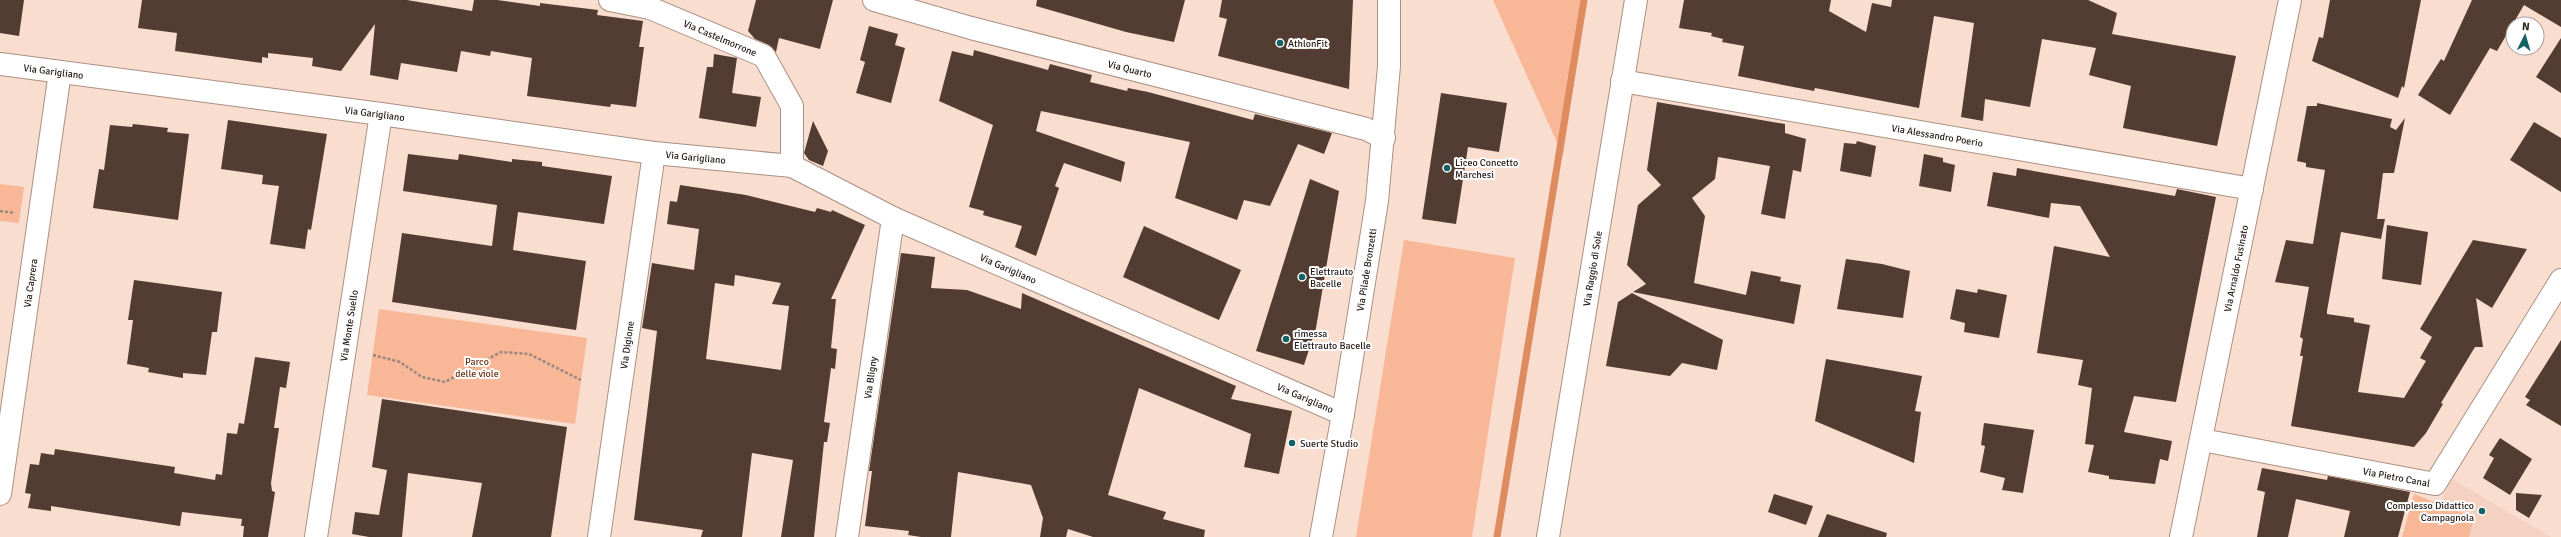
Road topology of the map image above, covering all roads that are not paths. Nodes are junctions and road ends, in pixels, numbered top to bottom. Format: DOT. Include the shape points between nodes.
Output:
graph roads {
  1 [pos="610,0"];
  2 [pos="874,0"];
  3 [pos="1389,0"];
  4 [pos="1636,0"];
  5 [pos="2290,0"];
  6 [pos="0,64"];
  7 [pos="60,72"];
  8 [pos="1622,81"];
  9 [pos="381,114"];
  10 [pos="1384,138"];
  11 [pos="654,153"];
  12 [pos="792,166"];
  13 [pos="2252,189"];
  14 [pos="892,218"];
  15 [pos="2559,286"];
  16 [pos="1343,414"];
  17 [pos="2202,440"];
  18 [pos="0,494"];
  19 [pos="316,537"];
  20 [pos="600,537"];
  21 [pos="847,537"];
  22 [pos="1321,537"];
  23 [pos="1548,537"];
  24 [pos="2181,537"];
  1 -- 12 [label="street, Via Castelmorrone" via="650,8 764,56 792,106"];
  2 -- 10 [label="street, Via Quarto" via="971,28 1366,129"];
  3 -- 10 [label="street, Via Pilade Bronzetti" via="1389,66"];
  4 -- 8 [label="street, Via Raggio di Sole"];
  5 -- 13 [label="street, Via Arnaldo Fusinato"];
  6 -- 7 [label="street, Via Garigliano"];
  7 -- 9 [label="street, Via Garigliano"];
  7 -- 18 [label="street, Via Caprera"];
  8 -- 13 [label="street, Via Alessandro Poerio"];
  8 -- 23 [label="street, Via Raggio di Sole"];
  9 -- 11 [label="street, Via Garigliano"];
  9 -- 19 [label="street, Via Monte Suello"];
  10 -- 16 [label="street, Via Pilade Bronzetti" via="1377,201"];
  11 -- 12 [label="street, Via Garigliano"];
  11 -- 20 [label="street, Via Digione"];
  12 -- 14 [label="street, Via Garigliano"];
  13 -- 17 [label="street, Via Arnaldo Fusinato"];
  14 -- 16 [label="street, Via Garigliano"];
  14 -- 21 [label="street, Via Bligny"];
  15 -- 17 [label="street, Via Pietro Canal" via="2435,484"];
  16 -- 22 [label="street, Via Pilade Bronzetti"];
  17 -- 24 [label="street, Via Arnaldo Fusinato"];
}
